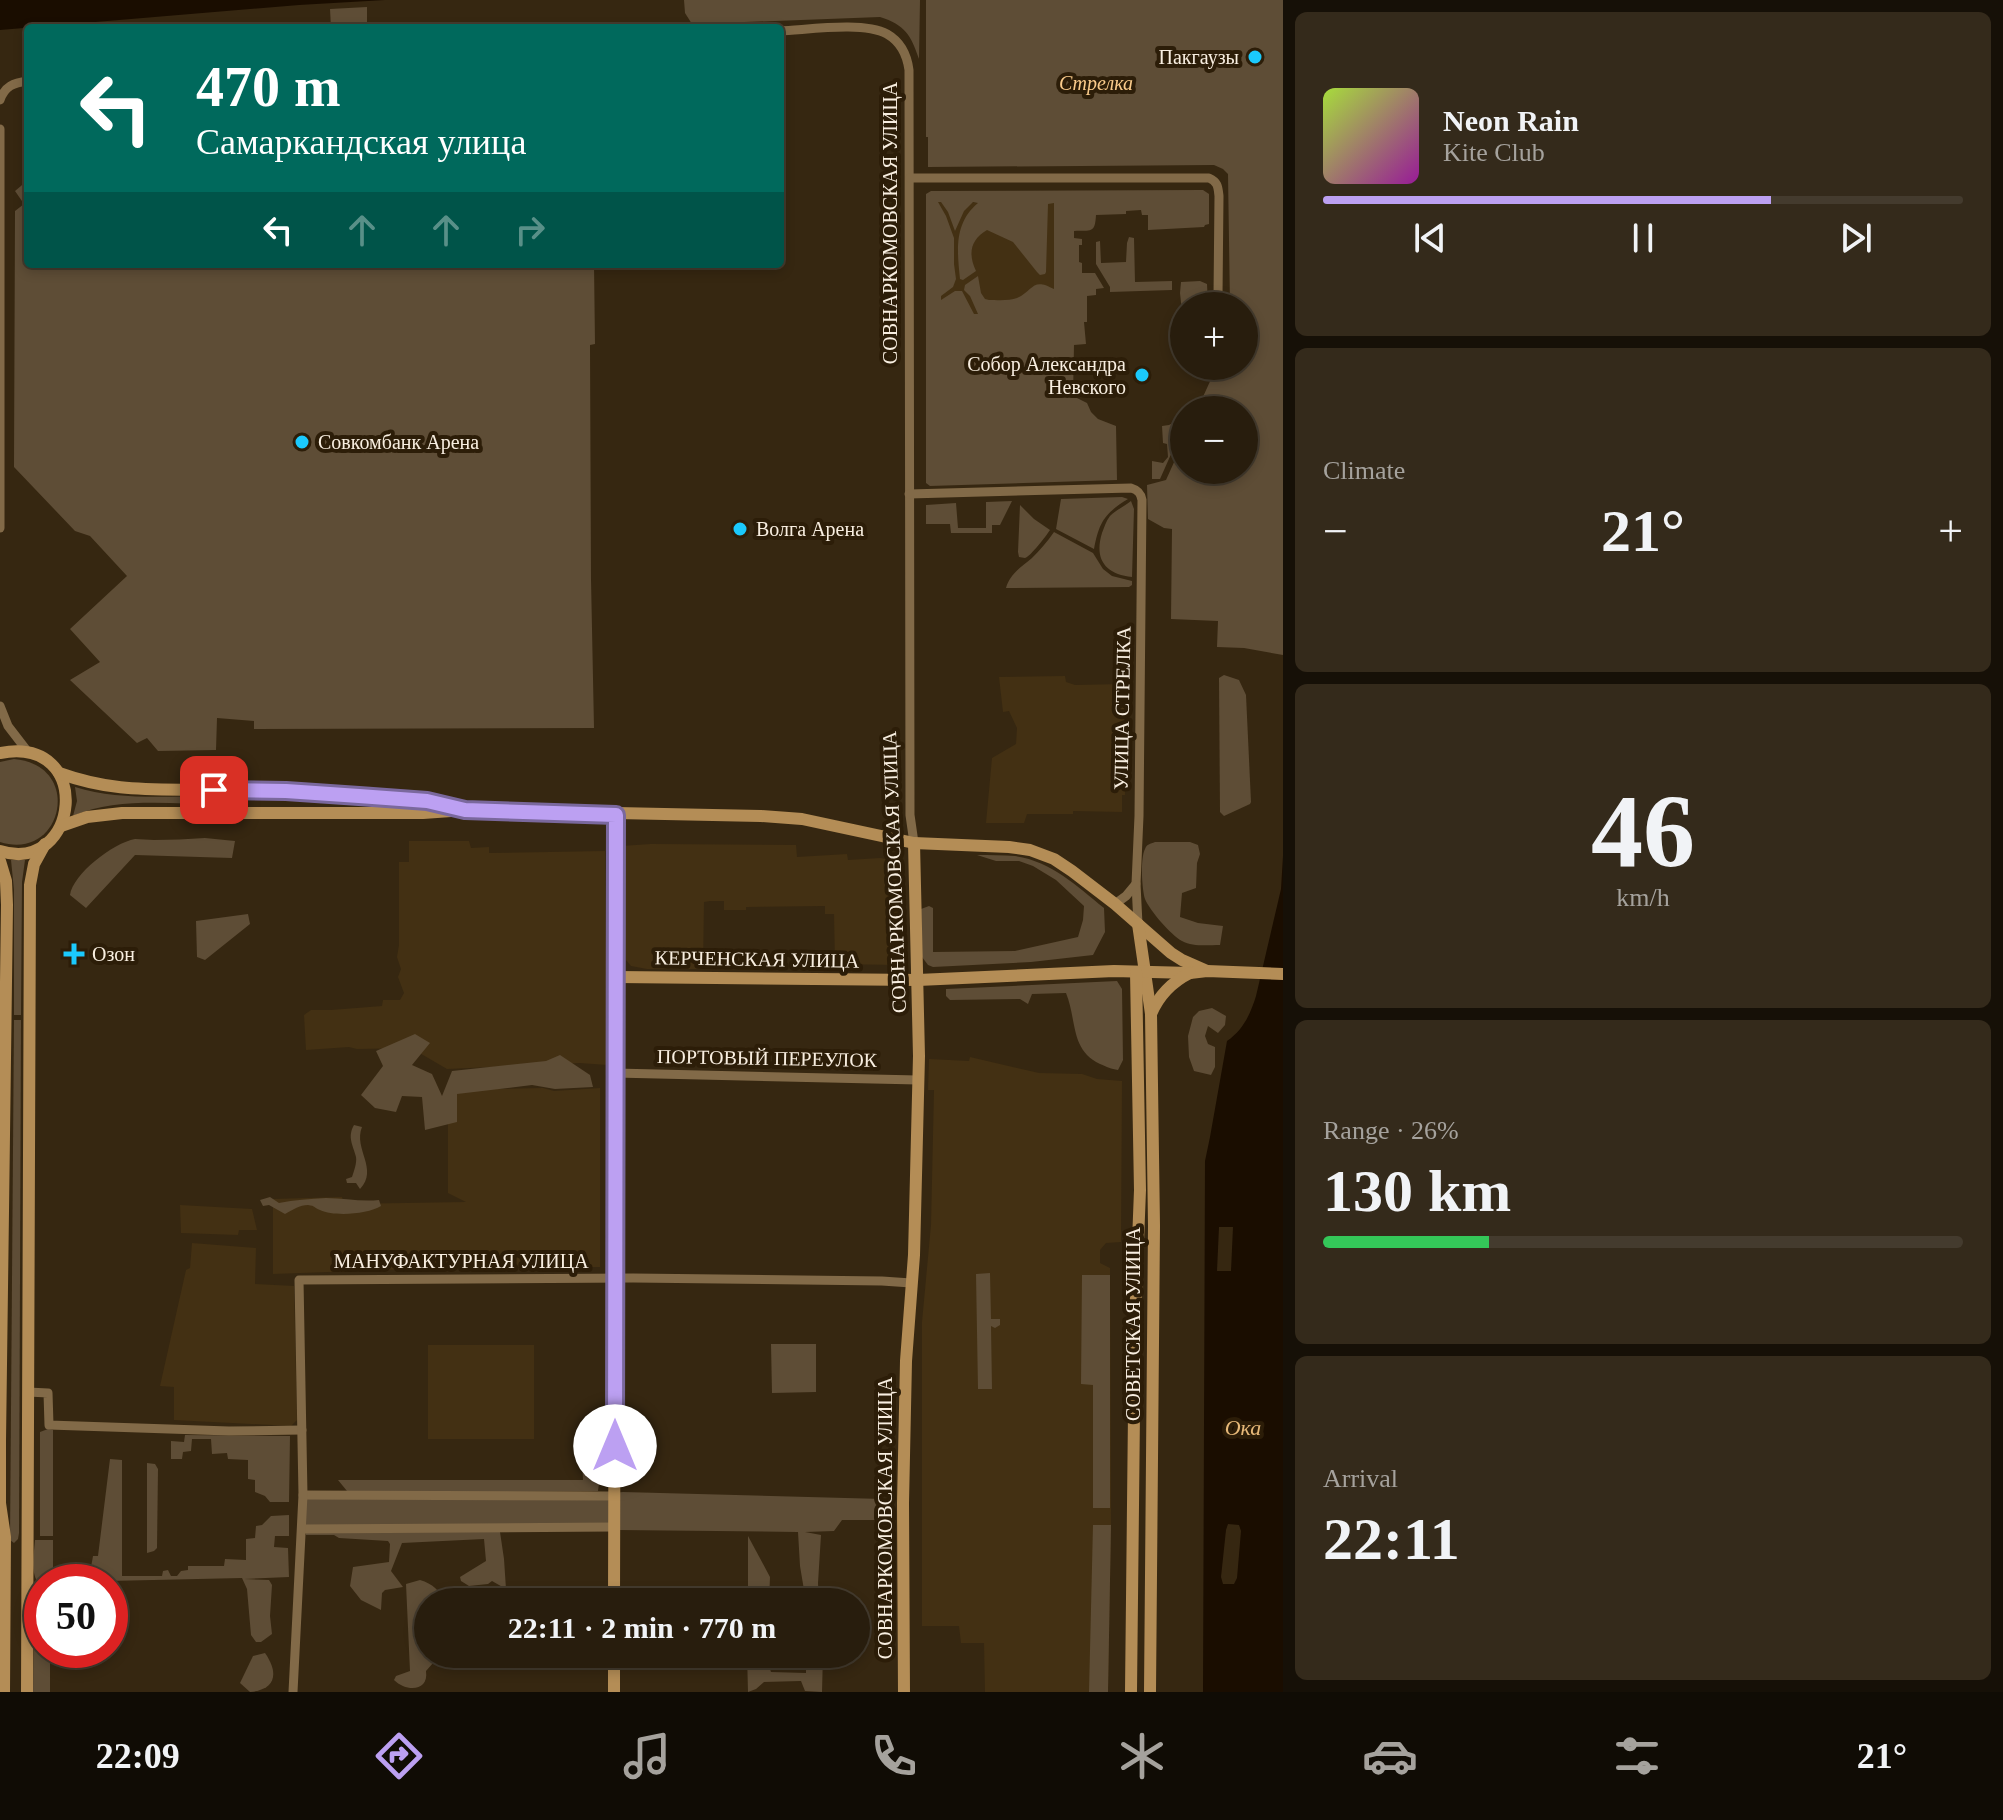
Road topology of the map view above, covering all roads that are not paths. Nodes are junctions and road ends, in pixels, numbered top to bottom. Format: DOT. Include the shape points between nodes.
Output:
graph roads {
  1 [pos="784,31"];
  2 [pos="24,82"];
  3 [pos="0,100"];
  4 [pos="0,129"];
  5 [pos="910,178"];
  6 [pos="0,184"];
  7 [pos="1218,292"];
  8 [pos="909,494"];
  9 [pos="0,528"];
  10 [pos="0,706"];
  11 [pos="28,752"];
  12 [pos="0,753"];
  13 [pos="59,773"];
  14 [pos="244,791"];
  15 [pos="465,810"];
  16 [pos="191,813"];
  17 [pos="616,815"];
  18 [pos="61,826"];
  19 [pos="914,843"];
  20 [pos="45,844"];
  21 [pos="0,851"];
  22 [pos="0,861"];
  23 [pos="1136,884"];
  24 [pos="1115,904"];
  25 [pos="1138,924"];
  26 [pos="1207,971"];
  27 [pos="1141,972"];
  28 [pos="1190,973"];
  29 [pos="1283,974"];
  30 [pos="617,977"];
  31 [pos="918,980"];
  32 [pos="1151,1014"];
  33 [pos="615,1073"];
  34 [pos="918,1080"];
  35 [pos="614,1278"];
  36 [pos="911,1283"];
  37 [pos="28,1392"];
  38 [pos="302,1430"];
  39 [pos="303,1495"];
  40 [pos="615,1496"];
  41 [pos="0,1504"];
  42 [pos="614,1527"];
  43 [pos="303,1529"];
  44 [pos="26,1564"];
  45 [pos="614,1588"];
  46 [pos="2,1593"];
  47 [pos="24,1593"];
  48 [pos="27,1668"];
  49 [pos="614,1668"];
  50 [pos="4,1692"];
  51 [pos="27,1692"];
  52 [pos="293,1692"];
  53 [pos="614,1692"];
  54 [pos="904,1692"];
  55 [pos="1131,1692"];
  56 [pos="1150,1692"];
  1 -- 5 [label="street, СОВНАРКОМОВСКАЯ УЛИЦА" via="870,28 895,40 904,51 911,85"];
  2 -- 3 [label="street" via="12,83"];
  4 -- 6 [label="street"];
  5 -- 7 [label="street" via="1209,178 1219,196"];
  5 -- 8 [label="street, СОВНАРКОМОВСКАЯ УЛИЦА"];
  6 -- 9 [label="street"];
  8 -- 19 [label="street, СОВНАРКОМОВСКАЯ УЛИЦА"];
  8 -- 23 [label="street, УЛИЦА СТРЕЛКА" via="1131,488 1140,493"];
  10 -- 11 [label="street"];
  11 -- 12 [label="main road"];
  11 -- 13 [label="main road"];
  13 -- 14 [label="main road" via="114,788"];
  13 -- 18 [label="main road" via="67,799"];
  14 -- 15 [label="main road" via="427,801"];
  14 -- 16 [label="main road" via="233,803"];
  15 -- 16 [label="main road"];
  15 -- 17 [label="main road"];
  16 -- 18 [label="main road" via="104,814"];
  17 -- 19 [label="main road" via="802,819"];
  17 -- 30 [label="main road"];
  18 -- 20 [label="main road"];
  19 -- 24 [label="main road" via="1030,850 1054,859"];
  19 -- 31 [label="main road, СОВНАРКОМОВСКАЯ УЛИЦА"];
  20 -- 21 [label="main road" via="33,851"];
  20 -- 37 [label="main road" via="30,885"];
  22 -- 41 [label="main road" via="7,905"];
  23 -- 24 [label="street"];
  23 -- 25 [label="street, УЛИЦА СТРЕЛКА"];
  24 -- 25 [label="main road"];
  25 -- 26 [label="main road" via="1171,953"];
  25 -- 27 [label="main road"];
  26 -- 28 [label="main road, КЕРЧЕНСКАЯ УЛИЦА"];
  26 -- 29 [label="main road, КЕРЧЕНСКАЯ УЛИЦА"];
  27 -- 28 [label="main road, КЕРЧЕНСКАЯ УЛИЦА"];
  27 -- 31 [label="main road, КЕРЧЕНСКАЯ УЛИЦА"];
  27 -- 32 [label="main road, СОВЕТСКАЯ УЛИЦА"];
  27 -- 55 [label="main road, СОВЕТСКАЯ УЛИЦА"];
  28 -- 32 [label="main road" via="1167,988"];
  30 -- 31 [label="main road, КЕРЧЕНСКАЯ УЛИЦА"];
  30 -- 33 [label="main road"];
  31 -- 34 [label="main road, СОВНАРКОМОВСКАЯ УЛИЦА"];
  32 -- 56 [label="main road, СОВЕТСКАЯ УЛИЦА"];
  33 -- 34 [label="street, ПОРТОВЫЙ ПЕРЕУЛОК"];
  33 -- 35 [label="main road"];
  34 -- 36 [label="main road, СОВНАРКОМОВСКАЯ УЛИЦА"];
  35 -- 36 [label="street, МАНУФАКТУРНАЯ УЛИЦА"];
  35 -- 38 [label="street, МАНУФАКТУРНАЯ УЛИЦА" via="299,1280"];
  35 -- 40 [label="main road"];
  36 -- 54 [label="main road, СОВНАРКОМОВСКАЯ УЛИЦА" via="903,1487"];
  37 -- 38 [label="street" via="48,1393 49,1425"];
  37 -- 44 [label="main road"];
  38 -- 39 [label="street"];
  39 -- 40 [label="street"];
  39 -- 43 [label="street"];
  40 -- 42 [label="main road"];
  41 -- 46 [label="main road" via="5,1529"];
  42 -- 43 [label="street"];
  42 -- 45 [label="main road"];
  43 -- 52 [label="street"];
  46 -- 47 [label="main road"];
  46 -- 50 [label="main road"];
  48 -- 51 [label="main road"];
  49 -- 53 [label="main road"];
}
